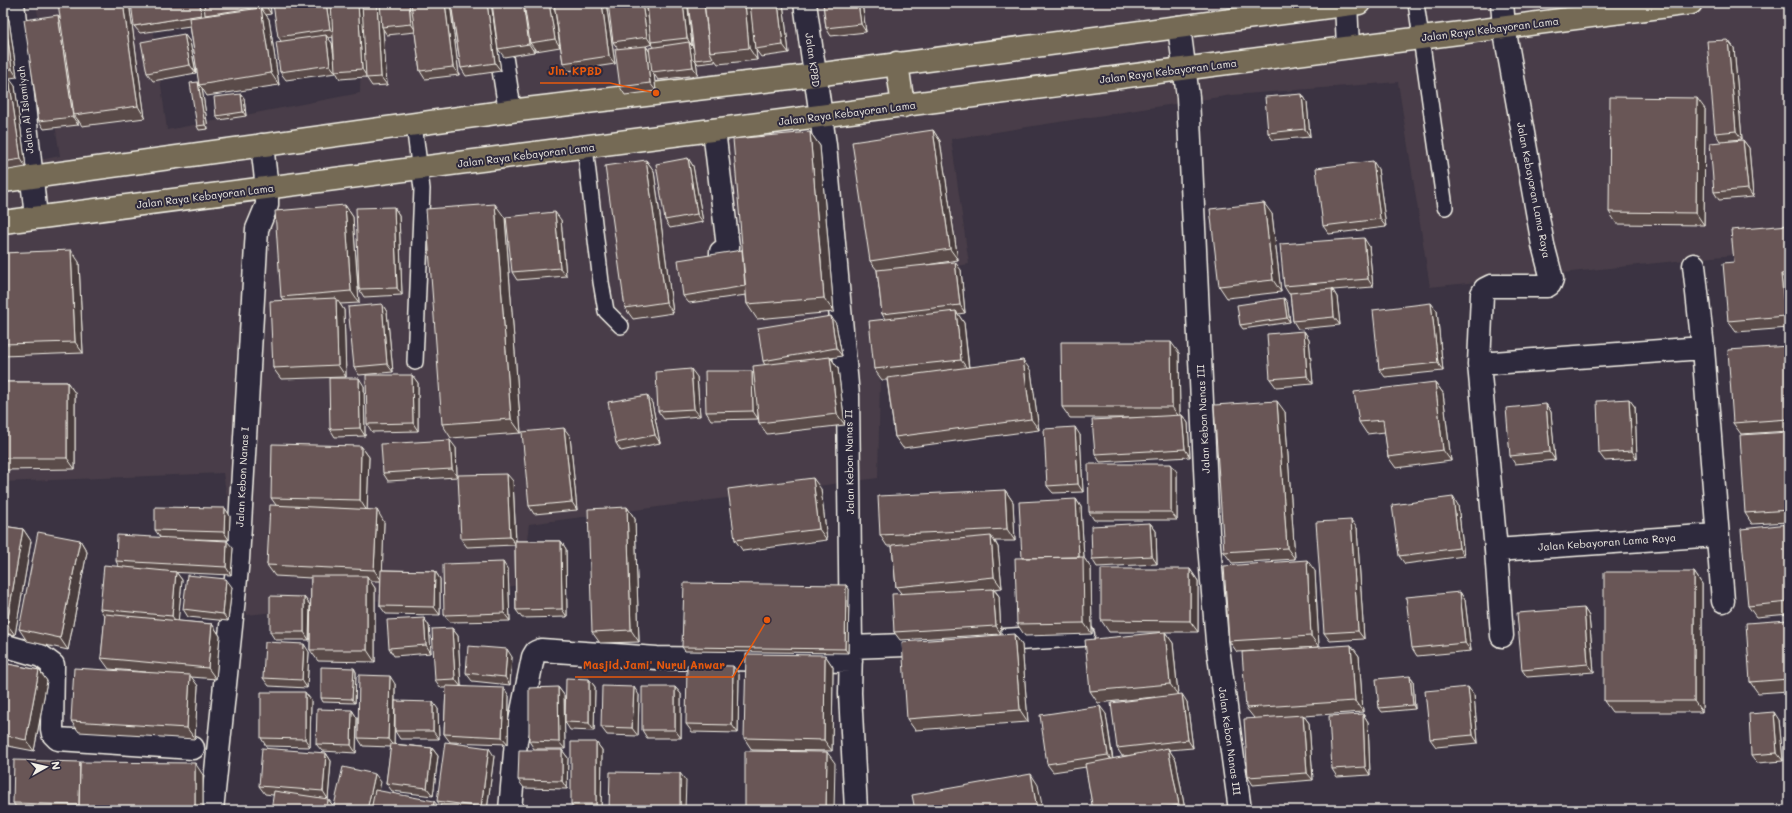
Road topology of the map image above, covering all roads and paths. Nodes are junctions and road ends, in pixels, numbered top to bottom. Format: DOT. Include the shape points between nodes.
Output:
graph roads {
  1 [pos="13,3"];
  2 [pos="493,3"];
  3 [pos="806,3"];
  4 [pos="1416,3"];
  5 [pos="1502,3"];
  6 [pos="1691,3"];
  7 [pos="1350,4"];
  8 [pos="1179,27"];
  9 [pos="1504,27"];
  10 [pos="1420,37"];
  11 [pos="1348,47"];
  12 [pos="897,63"];
  13 [pos="1185,68"];
  14 [pos="815,75"];
  15 [pos="903,106"];
  16 [pos="510,111"];
  17 [pos="821,116"];
  18 [pos="414,124"];
  19 [pos="714,130"];
  20 [pos="262,145"];
  21 [pos="585,147"];
  22 [pos="420,168"];
  23 [pos="32,177"];
  24 [pos="3,181"];
  25 [pos="267,188"];
  26 [pos="1445,207"];
  27 [pos="36,217"];
  28 [pos="3,222"];
  29 [pos="722,258"];
  30 [pos="1694,265"];
  31 [pos="621,326"];
  32 [pos="1703,348"];
  33 [pos="415,362"];
  34 [pos="1479,364"];
  35 [pos="1717,535"];
  36 [pos="1496,550"];
  37 [pos="1723,601"];
  38 [pos="1083,635"];
  39 [pos="1502,636"];
  40 [pos="3,645"];
  41 [pos="851,654"];
  42 [pos="193,748"];
  43 [pos="212,810"];
  44 [pos="510,810"];
  45 [pos="856,810"];
  46 [pos="1240,810"];
  1 -- 23 [label="street, Jalan Al Islamiyah"];
  2 -- 16 [label="street"];
  3 -- 14 [label="street, Jalan KPBD"];
  4 -- 10 [label="lane"];
  5 -- 9 [label="street, Jalan Kebayoran Lama Raya"];
  6 -- 9 [label="main road, Jalan Raya Kebayoran Lama"];
  7 -- 8 [label="main road"];
  7 -- 11 [label="street"];
  8 -- 12 [label="main road"];
  8 -- 13 [label="street, Jalan Kebon Nanas III"];
  9 -- 10 [label="main road, Jalan Raya Kebayoran Lama"];
  9 -- 34 [label="street, Jalan Kebayoran Lama Raya" via="1543,245 1552,279 1547,286 1491,286 1485,289 1482,294"];
  10 -- 11 [label="main road, Jalan Raya Kebayoran Lama"];
  10 -- 26 [label="lane"];
  11 -- 13 [label="main road, Jalan Raya Kebayoran Lama"];
  12 -- 14 [label="main road"];
  12 -- 15 [label="main road"];
  13 -- 15 [label="main road, Jalan Raya Kebayoran Lama"];
  13 -- 46 [label="street, Jalan Kebon Nanas III" via="1208,533 1217,641"];
  14 -- 16 [label="main road"];
  14 -- 17 [label="street, Jalan KPBD"];
  15 -- 17 [label="main road, Jalan Raya Kebayoran Lama"];
  16 -- 18 [label="main road"];
  17 -- 19 [label="main road, Jalan Raya Kebayoran Lama"];
  17 -- 41 [label="street, Jalan Kebon Nanas II" via="848,396"];
  18 -- 20 [label="main road"];
  18 -- 22 [label="lane"];
  19 -- 21 [label="main road, Jalan Raya Kebayoran Lama"];
  19 -- 29 [label="street" via="728,247 721,252"];
  20 -- 23 [label="main road"];
  20 -- 25 [label="street, Jalan Kebon Nanas I"];
  21 -- 22 [label="main road, Jalan Raya Kebayoran Lama"];
  21 -- 31 [label="lane" via="606,310"];
  22 -- 25 [label="main road, Jalan Raya Kebayoran Lama"];
  22 -- 33 [label="lane" via="422,189"];
  23 -- 24 [label="main road"];
  23 -- 27 [label="street, Jalan Al Islamiyah"];
  25 -- 27 [label="main road, Jalan Raya Kebayoran Lama"];
  25 -- 43 [label="street, Jalan Kebon Nanas I" via="267,204 257,228 238,559"];
  27 -- 28 [label="main road, Jalan Raya Kebayoran Lama"];
  30 -- 32 [label="street"];
  32 -- 34 [label="street"];
  32 -- 35 [label="street"];
  34 -- 36 [label="street, Jalan Kebayoran Lama Raya"];
  35 -- 36 [label="street, Jalan Kebayoran Lama Raya"];
  35 -- 37 [label="street"];
  36 -- 39 [label="street, Jalan Kebayoran Lama Raya"];
  38 -- 41 [label="street" via="960,642"];
  40 -- 42 [label="street" via="41,656 53,665 52,729 58,739"];
  41 -- 44 [label="street" via="657,658 541,650 536,652 516,741"];
  41 -- 45 [label="street, Jalan Kebon Nanas II" via="850,693"];
}
